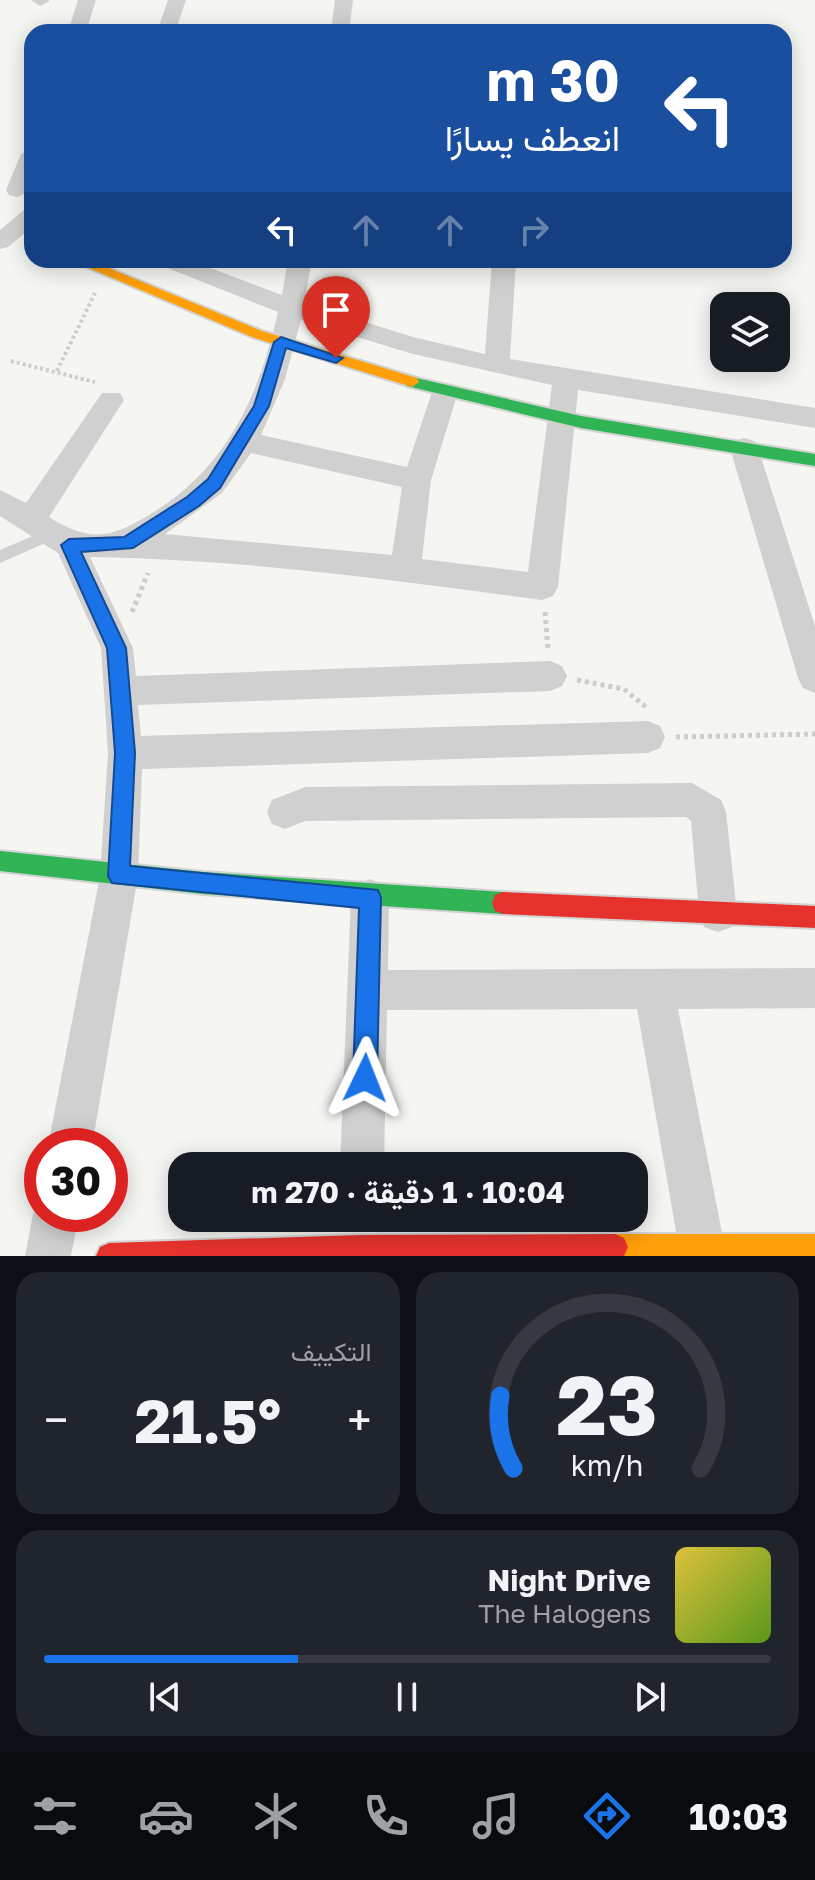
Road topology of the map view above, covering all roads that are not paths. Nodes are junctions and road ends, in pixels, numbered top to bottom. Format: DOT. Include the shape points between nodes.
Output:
graph roads {
  1 [pos="87,0"];
  2 [pos="177,0"];
  3 [pos="344,0"];
  4 [pos="80,24"];
  5 [pos="169,24"];
  6 [pos="341,24"];
  7 [pos="94,268"];
  8 [pos="188,268"];
  9 [pos="299,268"];
  10 [pos="503,268"];
  11 [pos="292,310"];
  12 [pos="281,342"];
  13 [pos="497,365"];
  14 [pos="566,378"];
  15 [pos="445,392"];
  16 [pos="111,400"];
  17 [pos="562,417"];
  18 [pos="815,418"];
  19 [pos="242,441"];
  20 [pos="744,448"];
  21 [pos="815,460"];
  22 [pos="417,480"];
  23 [pos="0,501"];
  24 [pos="52,533"];
  25 [pos="127,543"];
  26 [pos="0,557"];
  27 [pos="405,569"];
  28 [pos="805,620"];
  29 [pos="550,676"];
  30 [pos="815,678"];
  31 [pos="121,691"];
  32 [pos="648,737"];
  33 [pos="125,753"];
  34 [pos="285,812"];
  35 [pos="0,861"];
  36 [pos="119,876"];
  37 [pos="370,898"];
  38 [pos="718,913"];
  39 [pos="815,917"];
  40 [pos="815,988"];
  41 [pos="368,990"];
  42 [pos="654,990"];
  43 [pos="73,1128"];
  44 [pos="362,1152"];
  45 [pos="53,1232"];
  46 [pos="360,1233"];
  47 [pos="815,1247"];
  48 [pos="702,1248"];
  49 [pos="648,1252"];
  50 [pos="48,1256"];
  51 [pos="109,1256"];
  1 -- 4 [label="street"];
  2 -- 5 [label="street"];
  3 -- 6 [label="street"];
  7 -- 12 [label="street"];
  8 -- 11 [label="street"];
  9 -- 11 [label="street"];
  10 -- 13 [label="street"];
  11 -- 12 [label="street"];
  11 -- 13 [label="street"];
  12 -- 15 [label="street"];
  12 -- 19 [label="street" via="261,406"];
  13 -- 14 [label="street"];
  14 -- 17 [label="street"];
  14 -- 18 [label="street"];
  15 -- 17 [label="street"];
  15 -- 22 [label="street"];
  16 -- 24 [label="street"];
  17 -- 20 [label="street"];
  17 -- 27 [label="street" via="542,587"];
  19 -- 22 [label="street"];
  19 -- 25 [label="street" via="214,483"];
  20 -- 21 [label="street"];
  20 -- 28 [label="street"];
  22 -- 27 [label="street"];
  23 -- 24 [label="street"];
  24 -- 25 [label="street"];
  24 -- 26 [label="lane"];
  24 -- 31 [label="street" via="117,648"];
  25 -- 27 [label="street"];
  28 -- 30 [label="street"];
  29 -- 31 [label="street"];
  31 -- 33 [label="street"];
  32 -- 33 [label="street"];
  33 -- 36 [label="street"];
  34 -- 38 [label="street" via="305,804 692,800 708,812"];
  35 -- 36 [label="street"];
  36 -- 37 [label="street"];
  36 -- 43 [label="street"];
  37 -- 38 [label="street"];
  37 -- 41 [label="street"];
  38 -- 39 [label="street"];
  40 -- 42 [label="street"];
  41 -- 42 [label="street"];
  41 -- 44 [label="street"];
  42 -- 48 [label="street"];
  45 -- 50 [label="street"];
  46 -- 49 [label="street"];
  46 -- 51 [label="street"];
  47 -- 48 [label="street"];
  48 -- 49 [label="street"];
}
